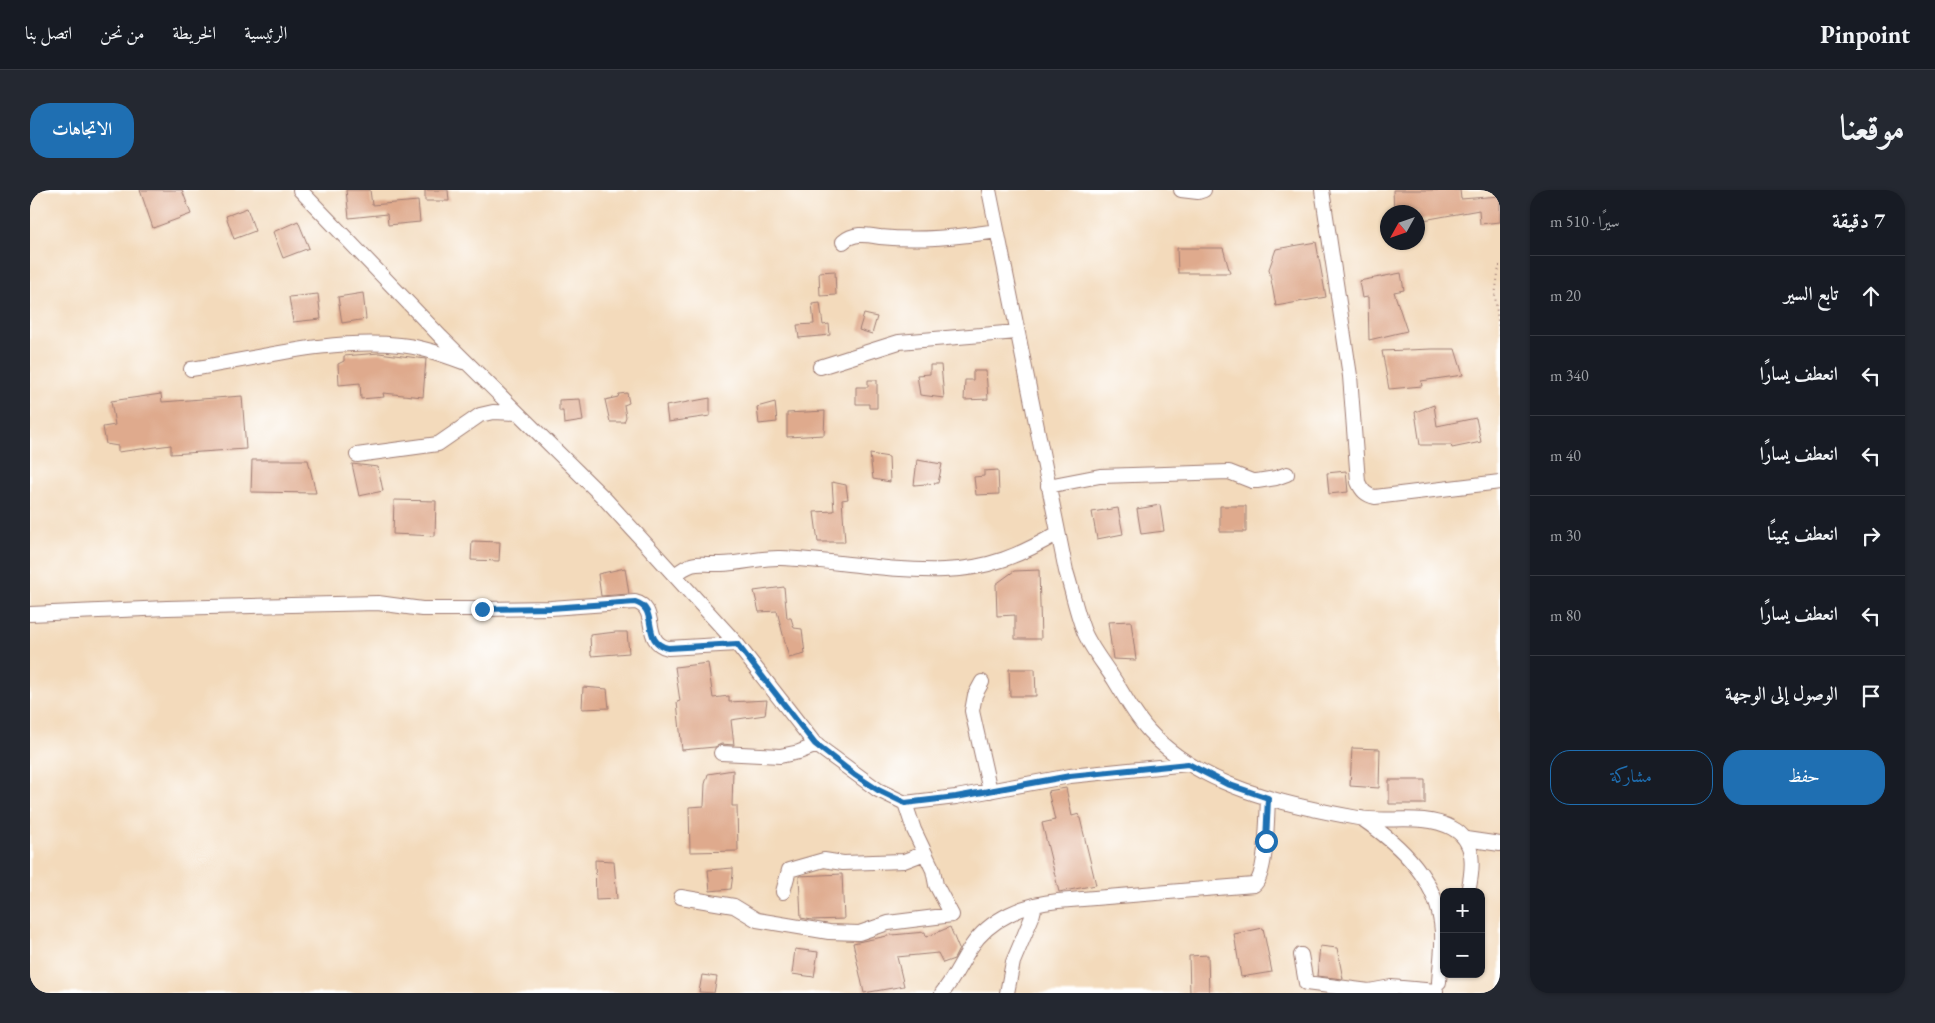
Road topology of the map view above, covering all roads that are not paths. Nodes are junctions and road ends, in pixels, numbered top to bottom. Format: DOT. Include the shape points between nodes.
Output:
graph roads {
  1 [pos="300,190"];
  2 [pos="989,190"];
  3 [pos="1181,190"];
  4 [pos="1204,190"];
  5 [pos="1322,190"];
  6 [pos="997,231"];
  7 [pos="843,242"];
  8 [pos="1017,332"];
  9 [pos="468,364"];
  10 [pos="820,367"];
  11 [pos="191,370"];
  12 [pos="518,413"];
  13 [pos="357,455"];
  14 [pos="1287,474"];
  15 [pos="1500,482"];
  16 [pos="1048,486"];
  17 [pos="1058,533"];
  18 [pos="675,575"];
  19 [pos="30,614"];
  20 [pos="737,644"];
  21 [pos="982,682"];
  22 [pos="817,745"];
  23 [pos="721,753"];
  24 [pos="1188,764"];
  25 [pos="990,791"];
  26 [pos="1268,798"];
  27 [pos="905,803"];
  28 [pos="1361,818"];
  29 [pos="1466,839"];
  30 [pos="1500,844"];
  31 [pos="925,853"];
  32 [pos="1469,888"];
  33 [pos="783,892"];
  34 [pos="681,897"];
  35 [pos="1035,905"];
  36 [pos="1301,955"];
  37 [pos="1438,984"];
  38 [pos="942,993"];
  39 [pos="1007,993"];
  1 -- 9 [label="street"];
  2 -- 6 [label="street"];
  3 -- 4 [label="street"];
  5 -- 15 [label="street" via="1350,376 1358,482 1364,493 1376,497"];
  6 -- 7 [label="street" via="931,239 860,234"];
  6 -- 8 [label="street"];
  8 -- 10 [label="street" via="899,342"];
  8 -- 16 [label="street"];
  9 -- 11 [label="street" via="427,349 352,344 294,350"];
  9 -- 12 [label="street"];
  12 -- 13 [label="street" via="480,415 438,444"];
  12 -- 18 [label="street" via="605,499"];
  14 -- 16 [label="street" via="1257,481 1229,472 1100,476"];
  16 -- 17 [label="street"];
  17 -- 18 [label="street" via="1027,551 992,564 945,570 778,558 720,564 699,562"];
  17 -- 24 [label="street" via="1084,631 1147,730"];
  18 -- 20 [label="street"];
  19 -- 20 [label="street" via="378,603 422,609 551,608 635,602 648,611 655,641 661,646"];
  20 -- 22 [label="street"];
  21 -- 25 [label="street" via="975,694 972,711"];
  22 -- 23 [label="street" via="780,756"];
  22 -- 27 [label="street" via="878,790"];
  24 -- 25 [label="street" via="1070,776"];
  24 -- 26 [label="street" via="1227,784"];
  25 -- 27 [label="street"];
  26 -- 28 [label="street"];
  26 -- 35 [label="street" via="1261,877 1254,885"];
  27 -- 31 [label="street"];
  28 -- 29 [label="street" via="1428,821 1453,828"];
  28 -- 37 [label="street" via="1403,852 1432,892 1442,933"];
  29 -- 30 [label="street"];
  29 -- 32 [label="street" via="1472,858"];
  31 -- 33 [label="street" via="904,861 843,863 824,860 789,870"];
  31 -- 34 [label="street" via="936,885 952,915 888,923 859,933 829,932 757,920 734,906"];
  35 -- 38 [label="street" via="1004,918 982,934"];
  35 -- 39 [label="street" via="1013,962"];
  36 -- 37 [label="street" via="1306,983 1369,991"];
}
